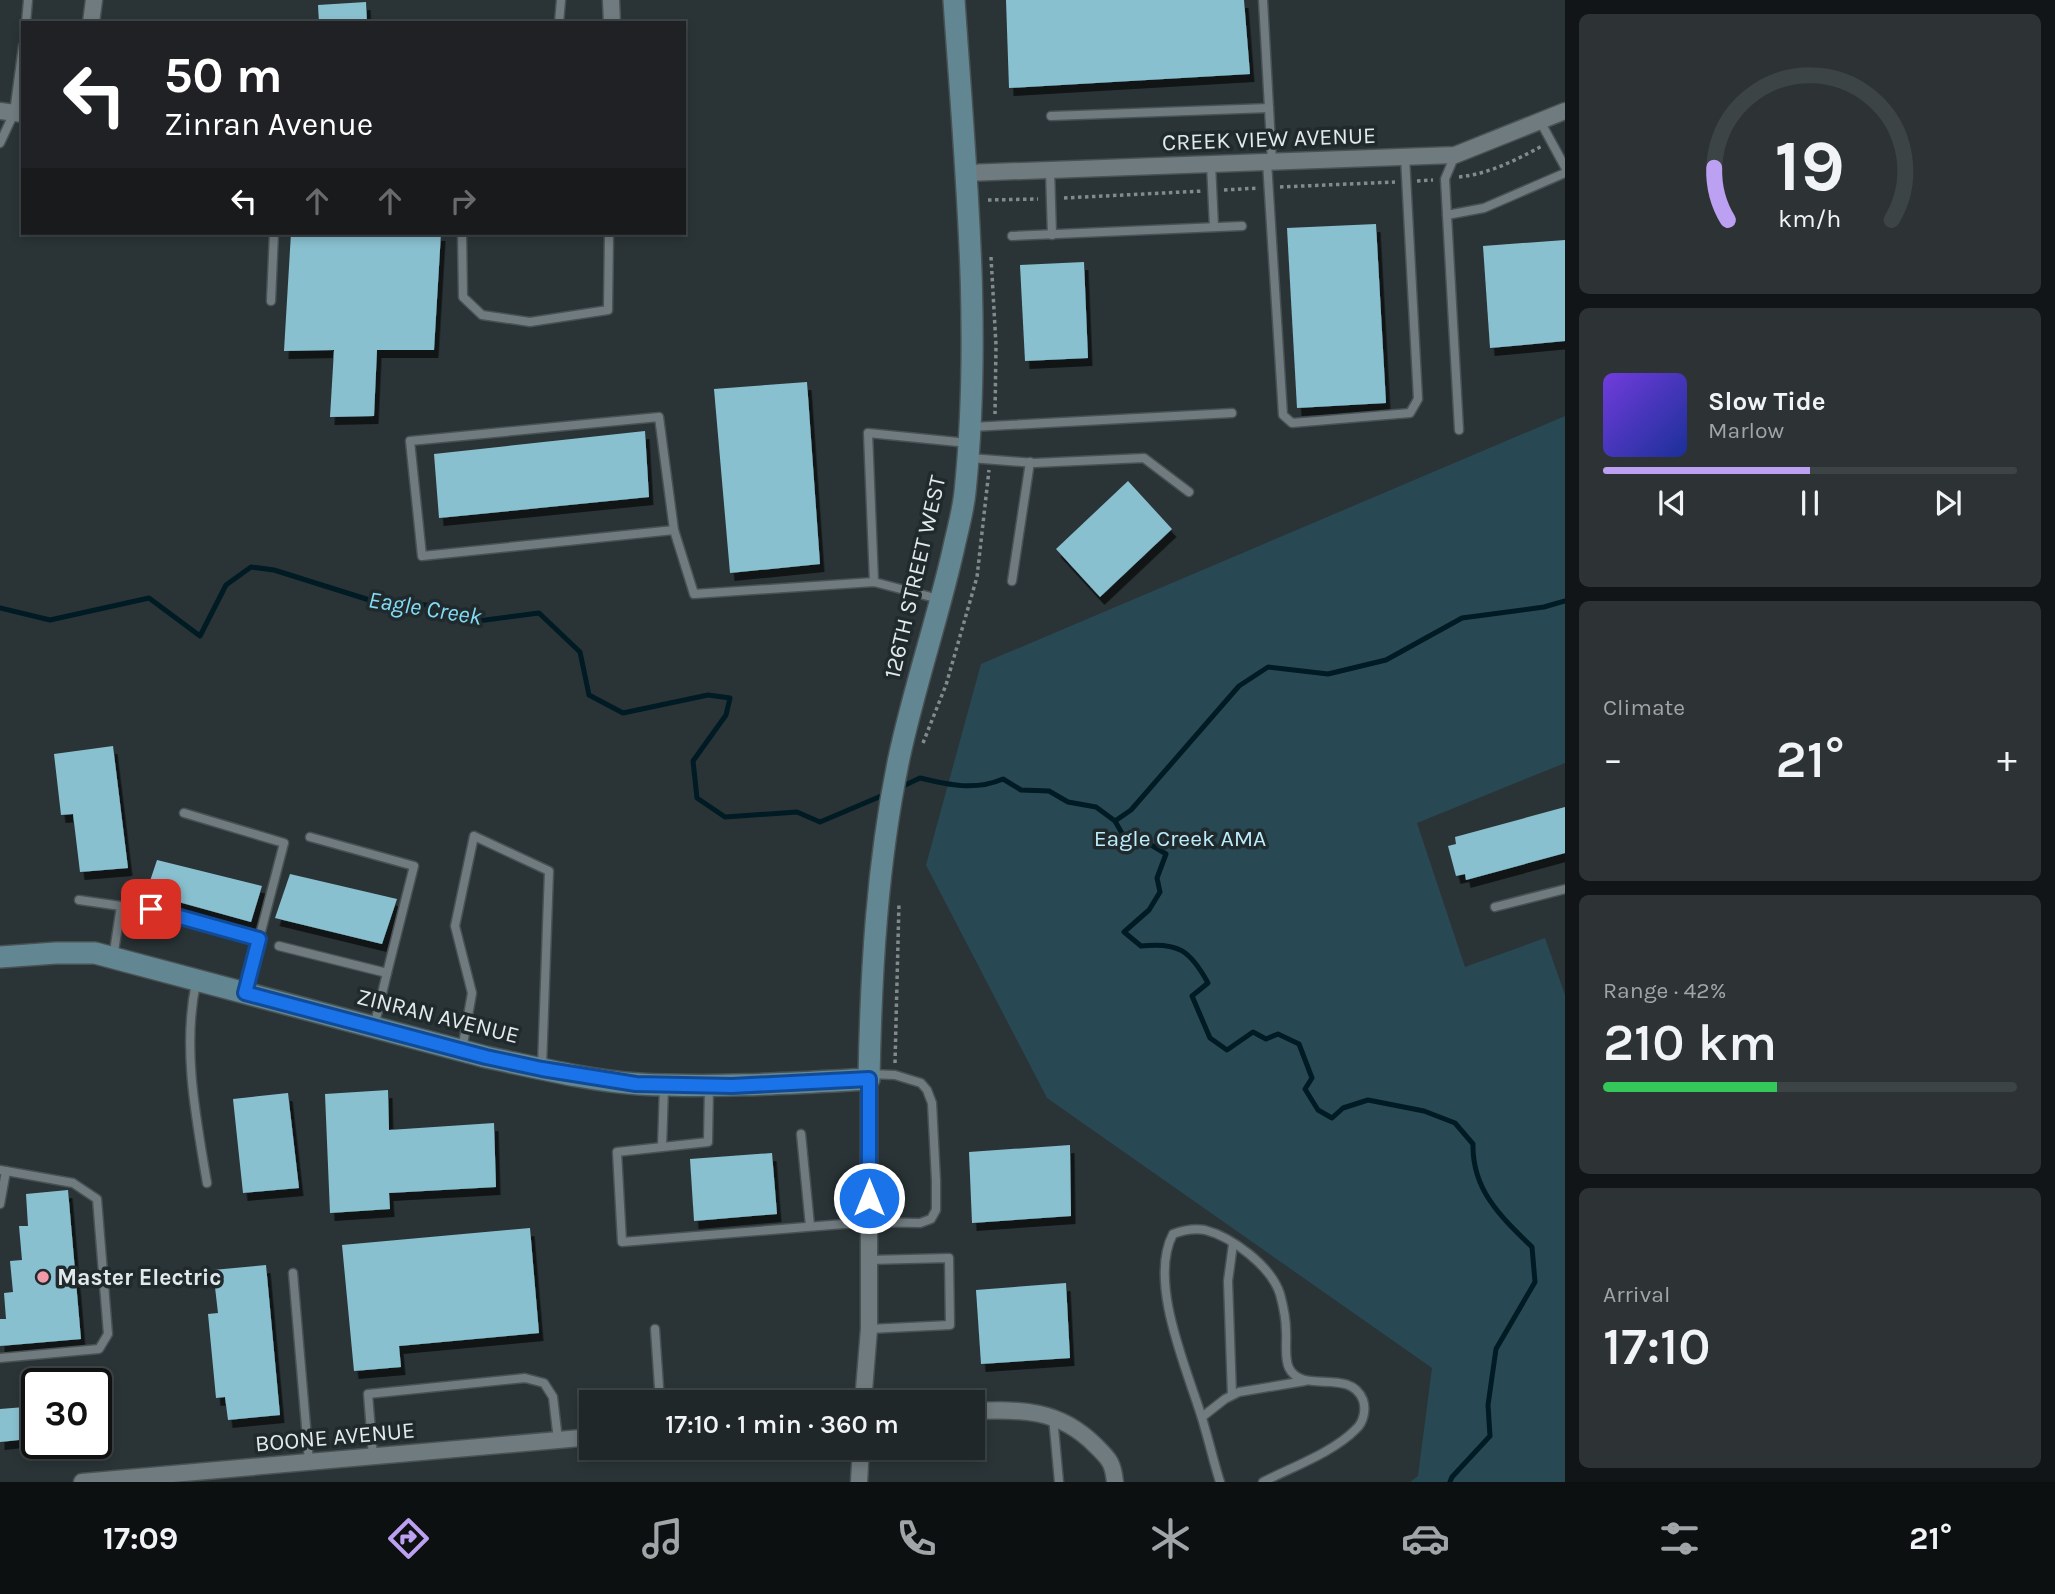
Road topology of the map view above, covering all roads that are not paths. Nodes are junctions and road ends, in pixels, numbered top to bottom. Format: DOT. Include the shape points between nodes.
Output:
graph roads {
  1 [pos="29,0"];
  2 [pos="94,0"];
  3 [pos="561,0"];
  4 [pos="611,0"];
  5 [pos="954,0"];
  6 [pos="1263,0"];
  7 [pos="26,21"];
  8 [pos="91,21"];
  9 [pos="559,21"];
  10 [pos="612,21"];
  11 [pos="21,58"];
  12 [pos="1269,108"];
  13 [pos="1565,111"];
  14 [pos="12,113"];
  15 [pos="1051,116"];
  16 [pos="1540,121"];
  17 [pos="0,143"];
  18 [pos="1455,155"];
  19 [pos="1405,157"];
  20 [pos="1269,162"];
  21 [pos="1211,164"];
  22 [pos="1565,167"];
  23 [pos="1050,170"];
  24 [pos="966,173"];
  25 [pos="1565,173"];
  26 [pos="1447,215"];
  27 [pos="1242,226"];
  28 [pos="1214,228"];
  29 [pos="1052,234"];
  30 [pos="274,235"];
  31 [pos="462,235"];
  32 [pos="609,235"];
  33 [pos="1012,236"];
  34 [pos="271,301"];
  35 [pos="1232,413"];
  36 [pos="1459,430"];
  37 [pos="968,443"];
  38 [pos="1030,462"];
  39 [pos="1189,492"];
  40 [pos="674,530"];
  41 [pos="1012,581"];
  42 [pos="874,582"];
  43 [pos="942,600"];
  44 [pos="184,813"];
  45 [pos="310,837"];
  46 [pos="1565,889"];
  47 [pos="79,900"];
  48 [pos="1495,907"];
  49 [pos="151,909"];
  50 [pos="259,939"];
  51 [pos="279,946"];
  52 [pos="0,957"];
  53 [pos="113,958"];
  54 [pos="387,973"];
  55 [pos="196,980"];
  56 [pos="245,993"];
  57 [pos="374,1027"];
  58 [pos="462,1050"];
  59 [pos="542,1069"];
  60 [pos="869,1076"];
  61 [pos="664,1084"];
  62 [pos="709,1085"];
  63 [pos="801,1134"];
  64 [pos="662,1147"];
  65 [pos="3,1171"];
  66 [pos="207,1183"];
  67 [pos="0,1204"];
  68 [pos="869,1222"];
  69 [pos="810,1226"];
  70 [pos="1233,1244"];
  71 [pos="868,1260"];
  72 [pos="293,1273"];
  73 [pos="655,1329"];
  74 [pos="869,1329"];
  75 [pos="0,1359"];
  76 [pos="1307,1381"];
  77 [pos="659,1390"];
  78 [pos="864,1390"];
  79 [pos="1233,1395"];
  80 [pos="985,1411"];
  81 [pos="1053,1417"];
  82 [pos="1202,1417"];
  83 [pos="579,1438"];
  84 [pos="558,1440"];
  85 [pos="373,1456"];
  86 [pos="860,1460"];
  87 [pos="309,1462"];
  88 [pos="82,1482"];
  89 [pos="859,1482"];
  90 [pos="1059,1482"];
  91 [pos="1115,1482"];
  92 [pos="1220,1482"];
  93 [pos="1263,1482"];
  1 -- 7 [label="lane"];
  2 -- 8 [label="street"];
  3 -- 9 [label="lane"];
  4 -- 10 [label="street"];
  5 -- 24 [label="street, 126TH STREET WEST"];
  6 -- 12 [label="lane"];
  11 -- 14 [label="lane"];
  12 -- 15 [label="lane"];
  12 -- 20 [label="lane"];
  13 -- 16 [label="street, CREEK VIEW AVENUE"];
  14 -- 17 [label="lane"];
  16 -- 18 [label="street, CREEK VIEW AVENUE"];
  16 -- 22 [label="lane"];
  18 -- 19 [label="street, CREEK VIEW AVENUE"];
  18 -- 26 [label="lane" via="1446,179"];
  19 -- 20 [label="street, CREEK VIEW AVENUE"];
  19 -- 20 [label="lane" via="1418,399 1410,412 1292,424 1283,415"];
  20 -- 21 [label="street, CREEK VIEW AVENUE"];
  21 -- 23 [label="street, CREEK VIEW AVENUE"];
  21 -- 28 [label="lane"];
  23 -- 24 [label="street, CREEK VIEW AVENUE"];
  23 -- 29 [label="lane"];
  24 -- 37 [label="street, 126TH STREET WEST" via="971,311"];
  25 -- 26 [label="lane" via="1484,208"];
  26 -- 36 [label="lane"];
  27 -- 28 [label="lane"];
  28 -- 29 [label="lane"];
  29 -- 33 [label="lane"];
  30 -- 34 [label="lane"];
  31 -- 32 [label="lane" via="463,297 482,315 530,322 608,310"];
  35 -- 37 [label="lane"];
  37 -- 38 [label="lane"];
  37 -- 42 [label="lane" via="868,433"];
  37 -- 43 [label="street, 126TH STREET WEST" via="965,495"];
  38 -- 39 [label="lane" via="1144,458"];
  38 -- 41 [label="lane"];
  40 -- 40 [label="lane" via="422,556 410,441 659,417"];
  40 -- 42 [label="lane" via="694,594"];
  42 -- 43 [label="lane"];
  43 -- 60 [label="street, 126TH STREET WEST" via="900,756 884,840"];
  44 -- 50 [label="lane" via="284,843"];
  45 -- 54 [label="lane" via="414,866"];
  46 -- 48 [label="lane"];
  47 -- 53 [label="lane" via="121,905"];
  49 -- 50 [label="lane"];
  50 -- 56 [label="lane"];
  51 -- 54 [label="lane"];
  52 -- 53 [label="street, ZINRAN AVENUE" via="95,953"];
  53 -- 55 [label="street, ZINRAN AVENUE"];
  54 -- 57 [label="lane"];
  55 -- 56 [label="street, ZINRAN AVENUE"];
  55 -- 66 [label="lane" via="190,1010 194,1108"];
  56 -- 57 [label="street, ZINRAN AVENUE"];
  57 -- 58 [label="street, ZINRAN AVENUE"];
  58 -- 59 [label="street, ZINRAN AVENUE"];
  58 -- 59 [label="lane" via="472,993 455,926 474,835 549,871"];
  59 -- 61 [label="street, ZINRAN AVENUE"];
  60 -- 62 [label="street, ZINRAN AVENUE"];
  60 -- 68 [label="street"];
  60 -- 68 [label="lane" via="895,1075 921,1083 927,1090 932,1103 936,1210 931,1219 907,1224"];
  61 -- 62 [label="street, ZINRAN AVENUE"];
  61 -- 64 [label="lane"];
  62 -- 64 [label="lane" via="708,1142"];
  63 -- 69 [label="lane"];
  64 -- 69 [label="lane" via="617,1152 622,1242"];
  65 -- 67 [label="lane"];
  65 -- 75 [label="lane" via="73,1183 97,1199 108,1334 99,1349"];
  68 -- 69 [label="lane"];
  68 -- 71 [label="street"];
  70 -- 76 [label="lane" via="1269,1271 1286,1326 1289,1369"];
  70 -- 79 [label="lane" via="1228,1281"];
  70 -- 82 [label="lane" via="1205,1230 1186,1229 1173,1234 1168,1243 1168,1299 1178,1349"];
  71 -- 74 [label="street"];
  71 -- 74 [label="lane" via="949,1258 950,1325"];
  72 -- 87 [label="lane"];
  73 -- 77 [label="lane"];
  74 -- 78 [label="street"];
  76 -- 79 [label="lane"];
  76 -- 93 [label="lane" via="1340,1382 1356,1389 1365,1412 1359,1428"];
  79 -- 82 [label="lane"];
  80 -- 81 [label="street" via="1018,1410"];
  81 -- 90 [label="lane"];
  81 -- 91 [label="street" via="1081,1431 1113,1464"];
  82 -- 92 [label="lane"];
  83 -- 84 [label="street, BOONE AVENUE"];
  84 -- 85 [label="street, BOONE AVENUE"];
  84 -- 85 [label="lane" via="553,1398 544,1383 525,1378 368,1394"];
  85 -- 87 [label="street, BOONE AVENUE"];
  86 -- 89 [label="street"];
  87 -- 88 [label="street, BOONE AVENUE"];
}
